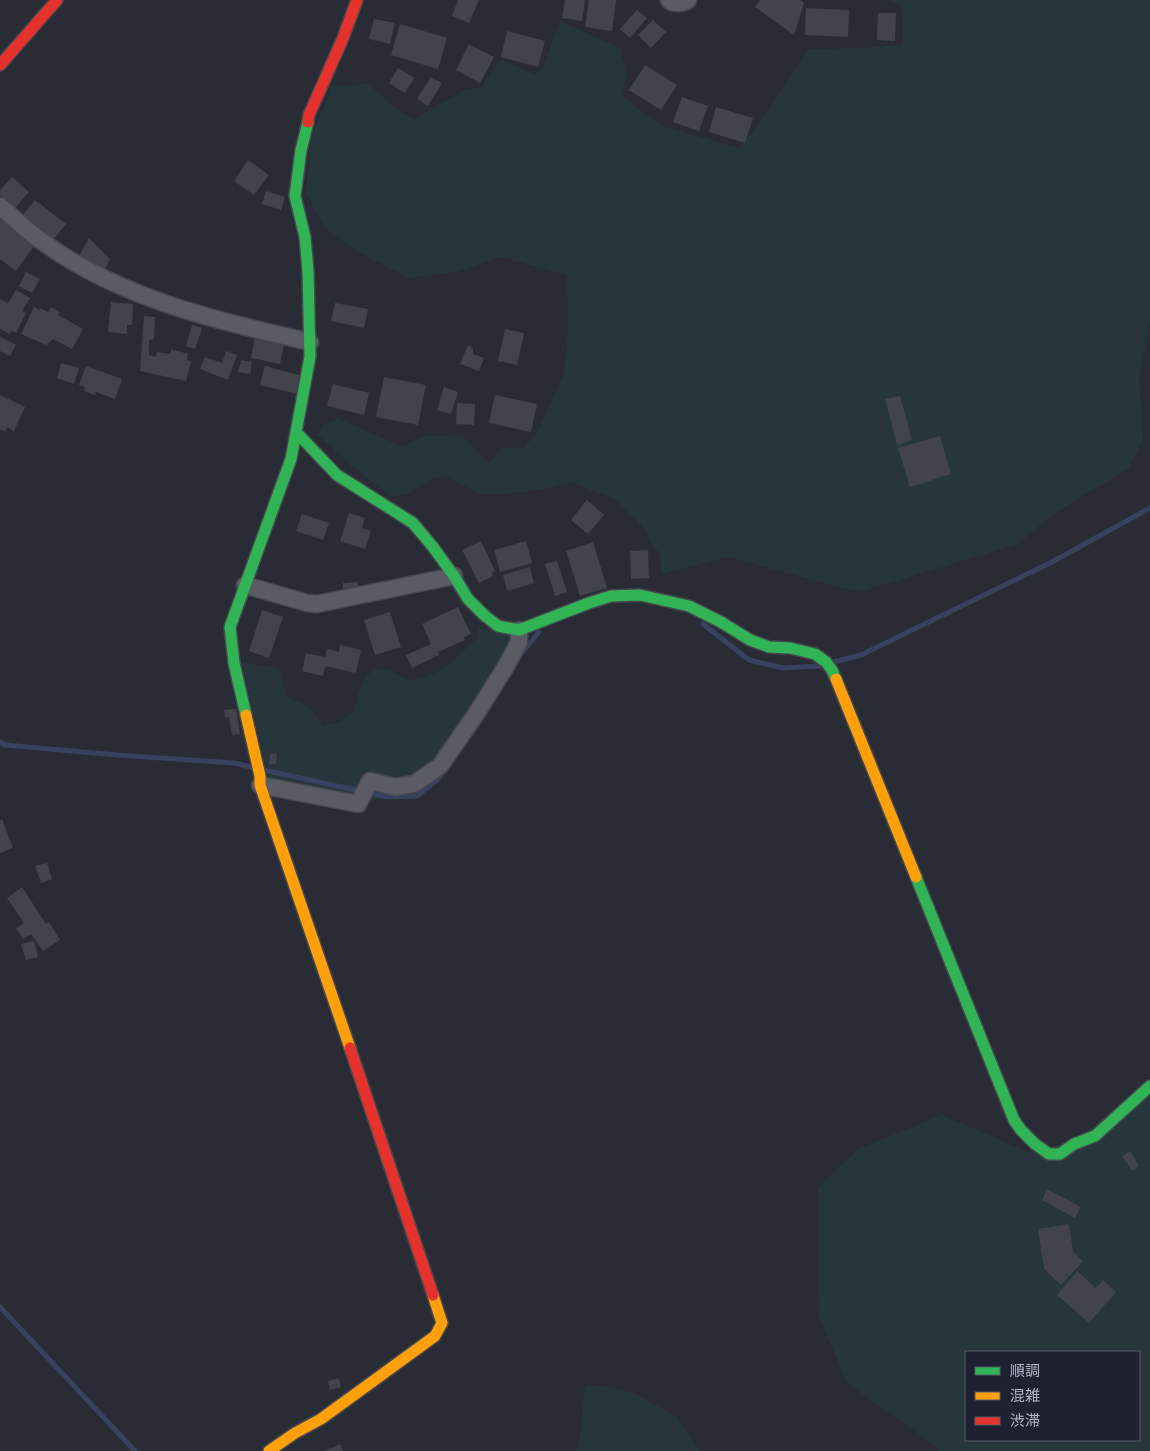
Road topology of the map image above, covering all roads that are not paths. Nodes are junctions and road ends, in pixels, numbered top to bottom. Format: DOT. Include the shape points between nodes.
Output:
graph roads {
  1 [pos="57,0"];
  2 [pos="357,0"];
  3 [pos="669,0"];
  4 [pos="688,0"];
  5 [pos="0,65"];
  6 [pos="0,206"];
  7 [pos="310,342"];
  8 [pos="297,433"];
  9 [pos="454,576"];
  10 [pos="245,586"];
  11 [pos="519,630"];
  12 [pos="260,785"];
  13 [pos="1150,1086"];
  14 [pos="269,1451"];
  1 -- 5 [label="main road"];
  2 -- 7 [label="main road" via="344,38 309,115 301,150 295,196 305,238"];
  3 -- 4 [label="street" via="683,3"];
  6 -- 7 [label="street" via="46,245 124,289 230,324"];
  7 -- 8 [label="main road"];
  8 -- 9 [label="main road" via="337,475 413,523"];
  8 -- 10 [label="main road" via="291,459"];
  9 -- 10 [label="street" via="317,604"];
  9 -- 11 [label="main road" via="468,599 484,615 498,626"];
  10 -- 12 [label="main road" via="230,627 234,663"];
  11 -- 12 [label="street" via="519,642 476,714 440,766 414,784 395,787 370,781 358,804"];
  11 -- 13 [label="main road" via="611,596 640,595 689,606 769,647 815,654 832,670 1014,1120 1021,1130 1048,1154 1060,1154 1095,1136"];
  12 -- 14 [label="main road" via="442,1323 435,1336 320,1419"];
}
